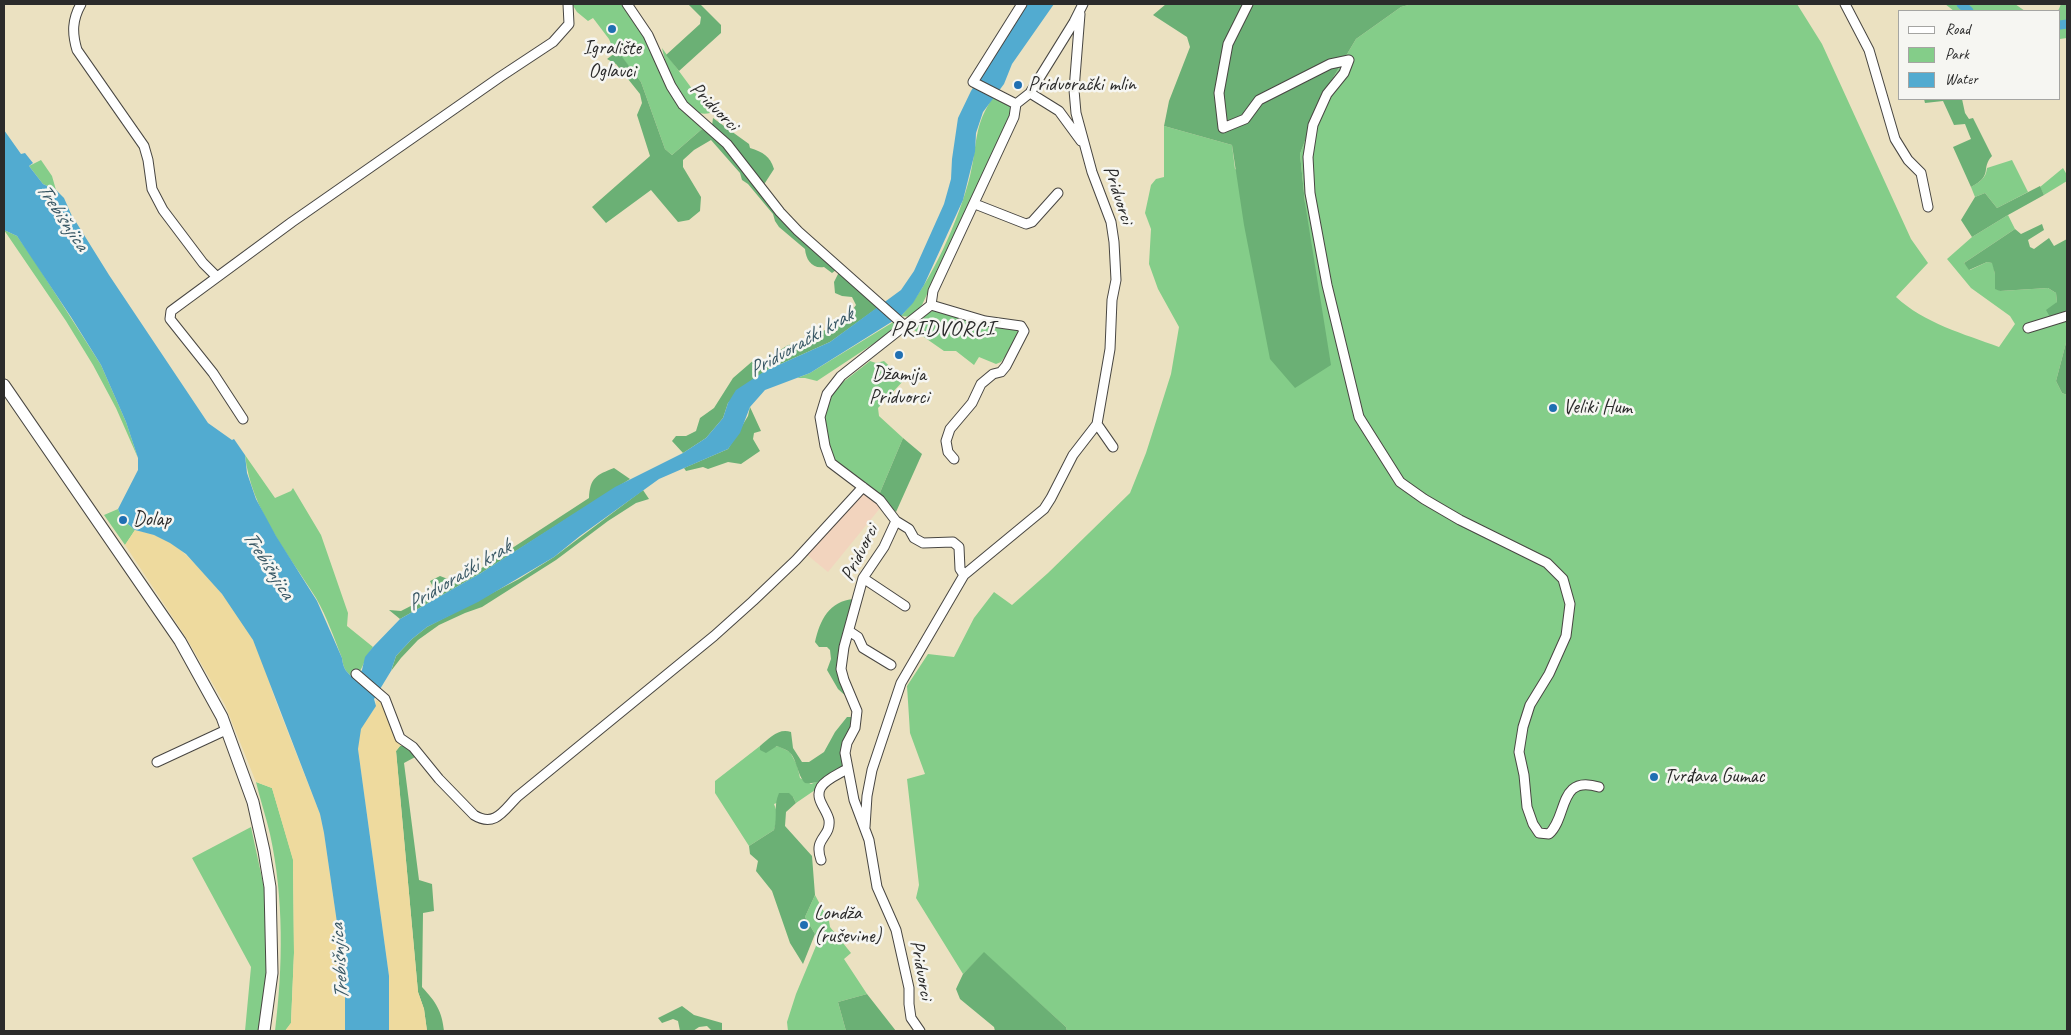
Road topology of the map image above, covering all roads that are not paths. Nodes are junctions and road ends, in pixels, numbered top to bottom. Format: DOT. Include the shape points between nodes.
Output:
graph roads {
  1 [pos="81,4"];
  2 [pos="568,4"];
  3 [pos="627,4"];
  4 [pos="1022,4"];
  5 [pos="1248,4"];
  6 [pos="1845,4"];
  7 [pos="1082,6"];
  8 [pos="1030,93"];
  9 [pos="1016,104"];
  10 [pos="1083,144"];
  11 [pos="1058,193"];
  12 [pos="975,204"];
  13 [pos="1928,207"];
  14 [pos="216,277"];
  15 [pos="930,306"];
  16 [pos="2067,316"];
  17 [pos="906,327"];
  18 [pos="2028,328"];
  19 [pos="4,385"];
  20 [pos="243,419"];
  21 [pos="1097,424"];
  22 [pos="1113,447"];
  23 [pos="954,459"];
  24 [pos="863,487"];
  25 [pos="896,521"];
  26 [pos="964,575"];
  27 [pos="863,578"];
  28 [pos="905,606"];
  29 [pos="849,631"];
  30 [pos="891,664"];
  31 [pos="356,674"];
  32 [pos="226,730"];
  33 [pos="157,762"];
  34 [pos="846,769"];
  35 [pos="1599,787"];
  36 [pos="865,828"];
  37 [pos="821,860"];
  38 [pos="264,1031"];
  39 [pos="920,1031"];
  1 -- 14 [label="street" via="74,20 78,50 144,146 152,189 163,210"];
  2 -- 14 [label="street" via="569,24 553,42"];
  3 -- 17 [label="street, Pridvorci" via="648,35 683,105 727,144 798,231"];
  4 -- 9 [label="street" via="973,82"];
  5 -- 35 [label="street" via="1228,44 1219,93 1223,128 1245,119 1259,100 1330,64 1349,60 1344,73 1327,94 1313,125 1308,157 1310,192 1327,285 1359,417 1400,482 1438,508 1547,563 1563,579 1570,604 1566,636 1549,674 1530,705 1519,752 1527,807 1533,824 1539,833 1549,834 1555,828 1567,794 1588,784"];
  6 -- 13 [label="street" via="1870,50 1895,139 1921,174"];
  7 -- 8 [label="street, Pridvorci"];
  7 -- 10 [label="street, Pridvorci" via="1074,90"];
  8 -- 9 [label="street, Pridvorci"];
  8 -- 10 [label="street" via="1059,111"];
  9 -- 12 [label="street" via="1014,116"];
  10 -- 21 [label="street, Pridvorci" via="1111,222 1116,280 1110,348"];
  11 -- 12 [label="street" via="1032,222 1026,224"];
  12 -- 15 [label="street" via="933,291"];
  14 -- 20 [label="street" via="171,311 170,319 213,373"];
  15 -- 17 [label="street, Pridvorci"];
  15 -- 23 [label="street" via="985,321 1021,326 1024,331 1006,366 981,384 972,403 950,429 946,441 948,452"];
  16 -- 18 [label="street"];
  17 -- 24 [label="street, Pridvorci" via="841,376 822,408 822,431 831,463"];
  19 -- 32 [label="main road" via="180,641"];
  21 -- 22 [label="street"];
  21 -- 26 [label="street, Pridvorci" via="1073,455 1044,509"];
  24 -- 25 [label="street, Pridvorci" via="880,500"];
  24 -- 31 [label="street" via="796,560 714,636 495,818 481,820 474,815 413,746 400,738 385,699"];
  25 -- 26 [label="street" via="923,543 953,542 959,547 960,570"];
  25 -- 27 [label="street, Pridvorci" via="884,547"];
  26 -- 36 [label="street, Pridvorci" via="900,683 872,770"];
  27 -- 28 [label="street"];
  27 -- 29 [label="street, Pridvorci"];
  29 -- 30 [label="street" via="858,637 863,648"];
  29 -- 34 [label="street, Pridvorci" via="841,669 857,711 855,728 845,753"];
  32 -- 33 [label="street"];
  32 -- 38 [label="main road" via="253,802 270,887 272,974"];
  34 -- 36 [label="street, Pridvorci"];
  34 -- 37 [label="street" via="822,786 818,793 829,819 826,834 818,848"];
  36 -- 39 [label="street, Pridvorci" via="877,887 896,930 909,988 911,1018"];
}
